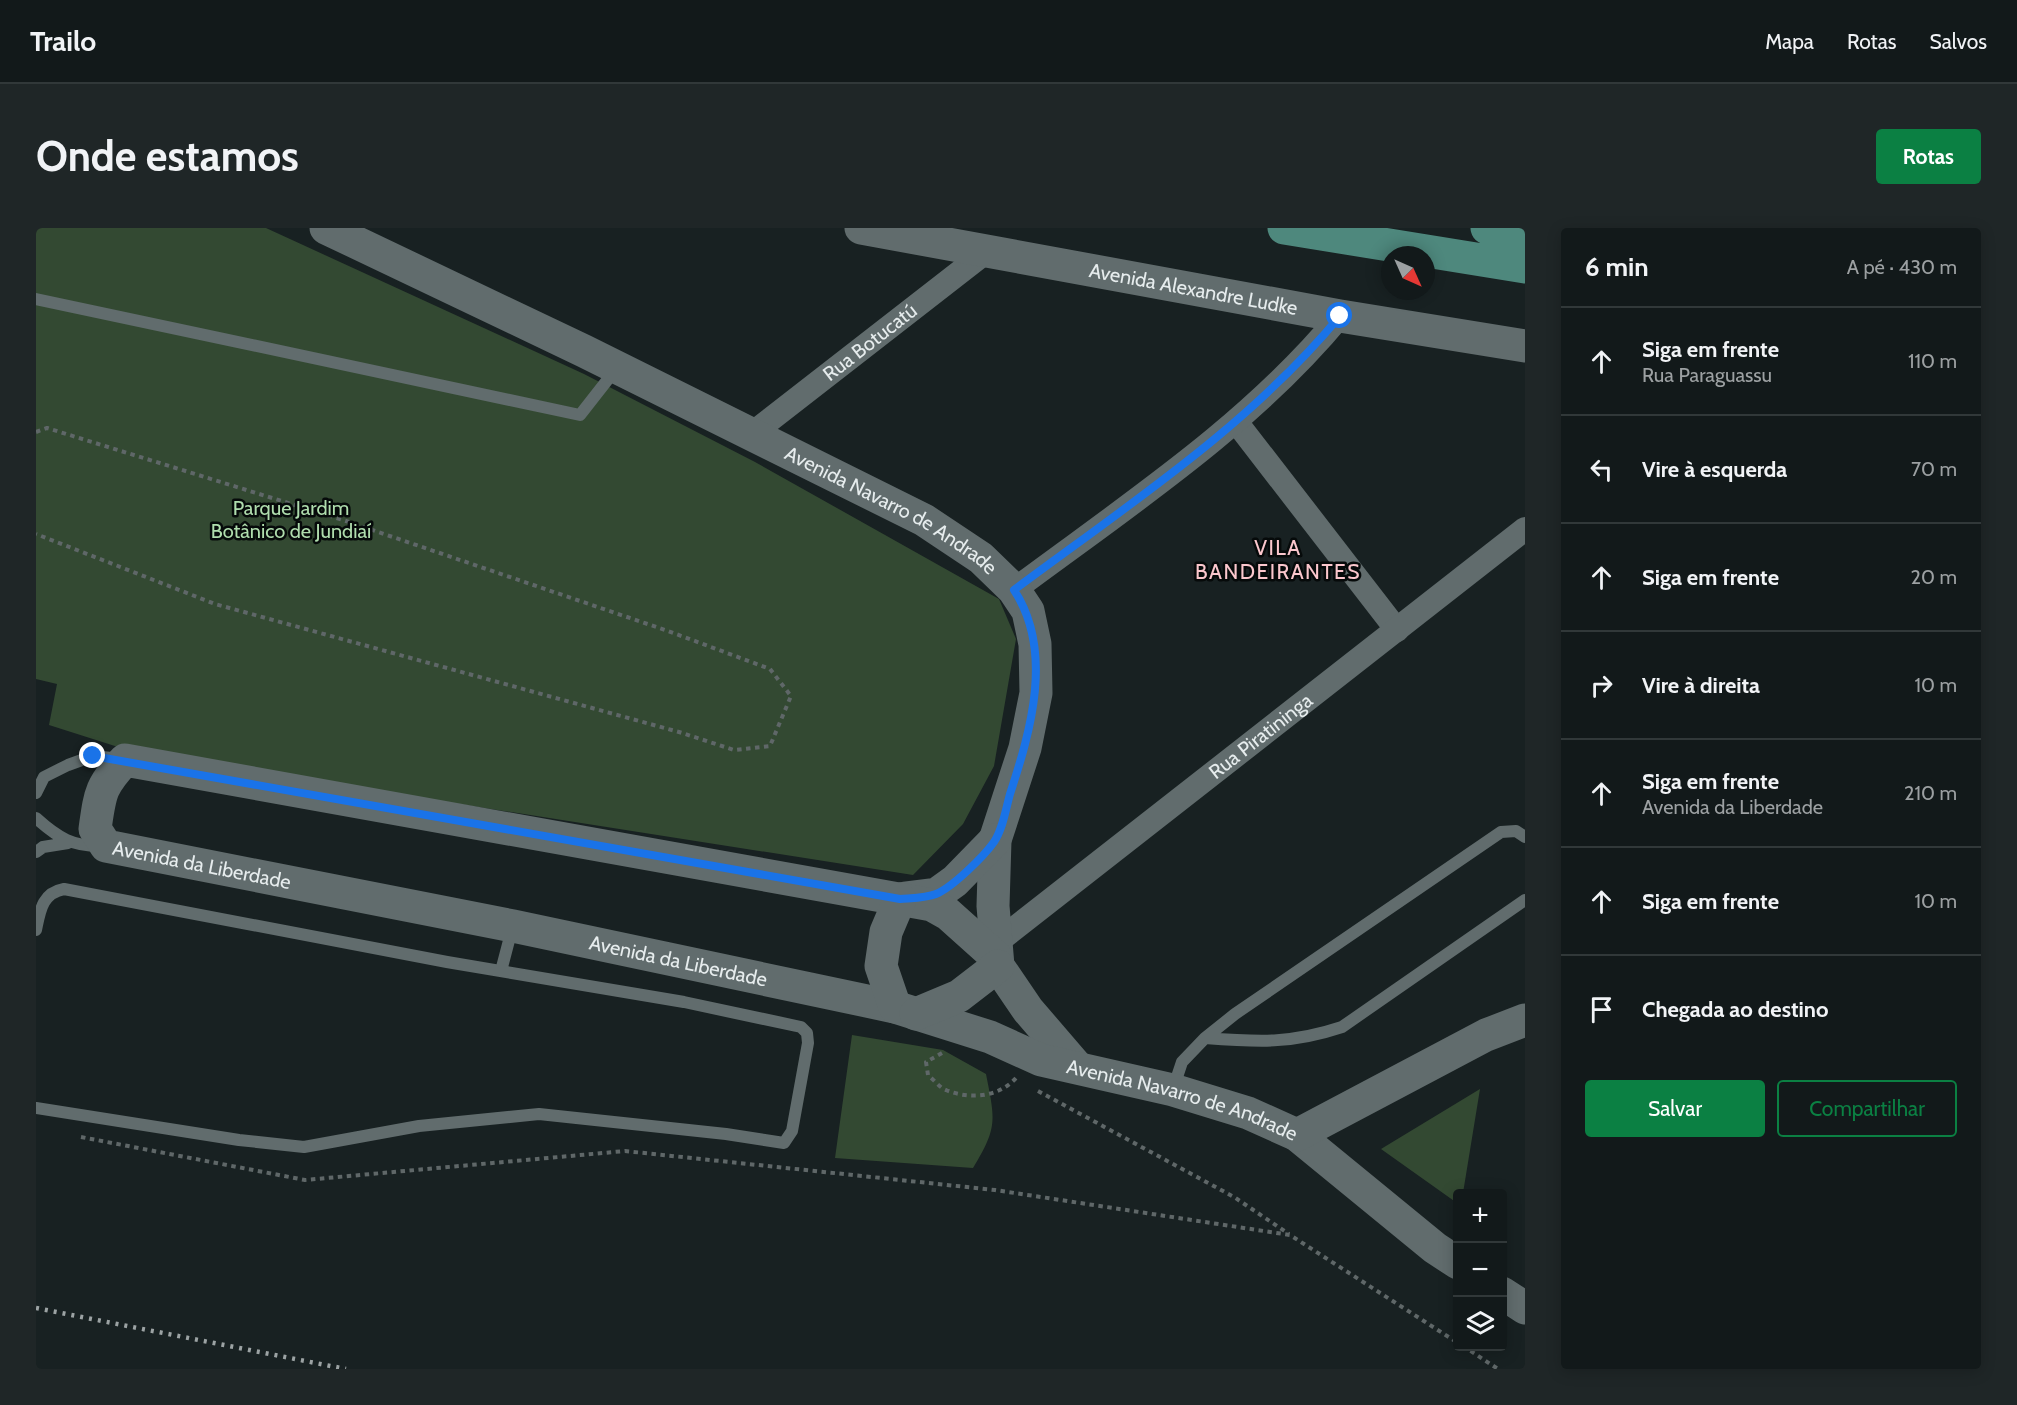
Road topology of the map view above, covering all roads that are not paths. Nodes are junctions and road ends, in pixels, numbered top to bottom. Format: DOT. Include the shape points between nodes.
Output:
graph roads {
  1 [pos="326,228"];
  2 [pos="861,228"];
  3 [pos="1284,228"];
  4 [pos="1488,228"];
  5 [pos="1525,234"];
  6 [pos="987,251"];
  7 [pos="1525,267"];
  8 [pos="36,299"];
  9 [pos="1340,316"];
  10 [pos="1525,346"];
  11 [pos="617,368"];
  12 [pos="1237,423"];
  13 [pos="753,434"];
  14 [pos="1525,529"];
  15 [pos="1014,590"];
  16 [pos="1397,630"];
  17 [pos="125,760"];
  18 [pos="36,794"];
  19 [pos="36,818"];
  20 [pos="1525,837"];
  21 [pos="995,840"];
  22 [pos="68,843"];
  23 [pos="106,846"];
  24 [pos="36,852"];
  25 [pos="900,899"];
  26 [pos="1525,900"];
  27 [pos="513,926"];
  28 [pos="36,930"];
  29 [pos="996,955"];
  30 [pos="501,971"];
  31 [pos="906,1011"];
  32 [pos="1525,1020"];
  33 [pos="1205,1038"];
  34 [pos="1077,1067"];
  35 [pos="1173,1090"];
  36 [pos="36,1108"];
  37 [pos="1297,1135"];
  38 [pos="1453,1260"];
  39 [pos="1507,1296"];
  40 [pos="1525,1308"];
  1 -- 11 [label="main road, Avenida Navarro de Andrade"];
  2 -- 6 [label="main road, Avenida Alexandre Ludke"];
  3 -- 7 [label="main road"];
  4 -- 5 [label="main road"];
  6 -- 9 [label="main road, Avenida Alexandre Ludke"];
  6 -- 13 [label="street, Rua Botucatú"];
  8 -- 11 [label="lane" via="580,415"];
  9 -- 10 [label="main road, Avenida Alexandre Ludke"];
  9 -- 12 [label="street" via="1304,359"];
  11 -- 13 [label="main road, Avenida Navarro de Andrade"];
  12 -- 15 [label="street"];
  12 -- 16 [label="street"];
  13 -- 15 [label="main road, Avenida Navarro de Andrade" via="924,520 981,558"];
  14 -- 16 [label="street, Rua Piratininga"];
  15 -- 21 [label="main road, Avenida Navarro de Andrade" via="1028,611 1035,644 1035,693 1025,748"];
  16 -- 29 [label="street, Rua Piratininga"];
  17 -- 18 [label="lane" via="93,756 68,765 44,777"];
  17 -- 23 [label="main road, Avenida da Liberdade" via="106,780 99,798 95,829"];
  17 -- 25 [label="main road"];
  19 -- 22 [label="lane"];
  20 -- 33 [label="lane" via="1516,831 1501,832"];
  21 -- 25 [label="main road" via="955,881 936,894"];
  21 -- 29 [label="main road, Avenida Navarro de Andrade"];
  22 -- 23 [label="lane"];
  22 -- 24 [label="lane"];
  23 -- 27 [label="main road, Avenida da Liberdade"];
  25 -- 29 [label="main road" via="932,905 948,914"];
  25 -- 31 [label="main road" via="886,932 881,966"];
  26 -- 33 [label="lane" via="1342,1027 1269,1042"];
  27 -- 30 [label="lane"];
  27 -- 31 [label="main road, Avenida da Liberdade"];
  28 -- 30 [label="lane" via="47,897 53,891 64,890"];
  29 -- 31 [label="main road" via="959,996"];
  29 -- 34 [label="main road, Avenida Navarro de Andrade" via="1028,1010"];
  30 -- 36 [label="lane" via="684,1002 801,1027 807,1033 808,1043 790,1137 777,1143 539,1114 418,1126 303,1147"];
  31 -- 34 [label="main road, Avenida da Liberdade" via="990,1037 1041,1060"];
  32 -- 37 [label="main road" via="1486,1035"];
  33 -- 35 [label="lane" via="1182,1062"];
  34 -- 35 [label="main road, Avenida Navarro de Andrade"];
  35 -- 37 [label="main road, Avenida Navarro de Andrade" via="1248,1113"];
  37 -- 38 [label="main road, Avenida Navarro de Andrade"];
  39 -- 40 [label="main road"];
}
